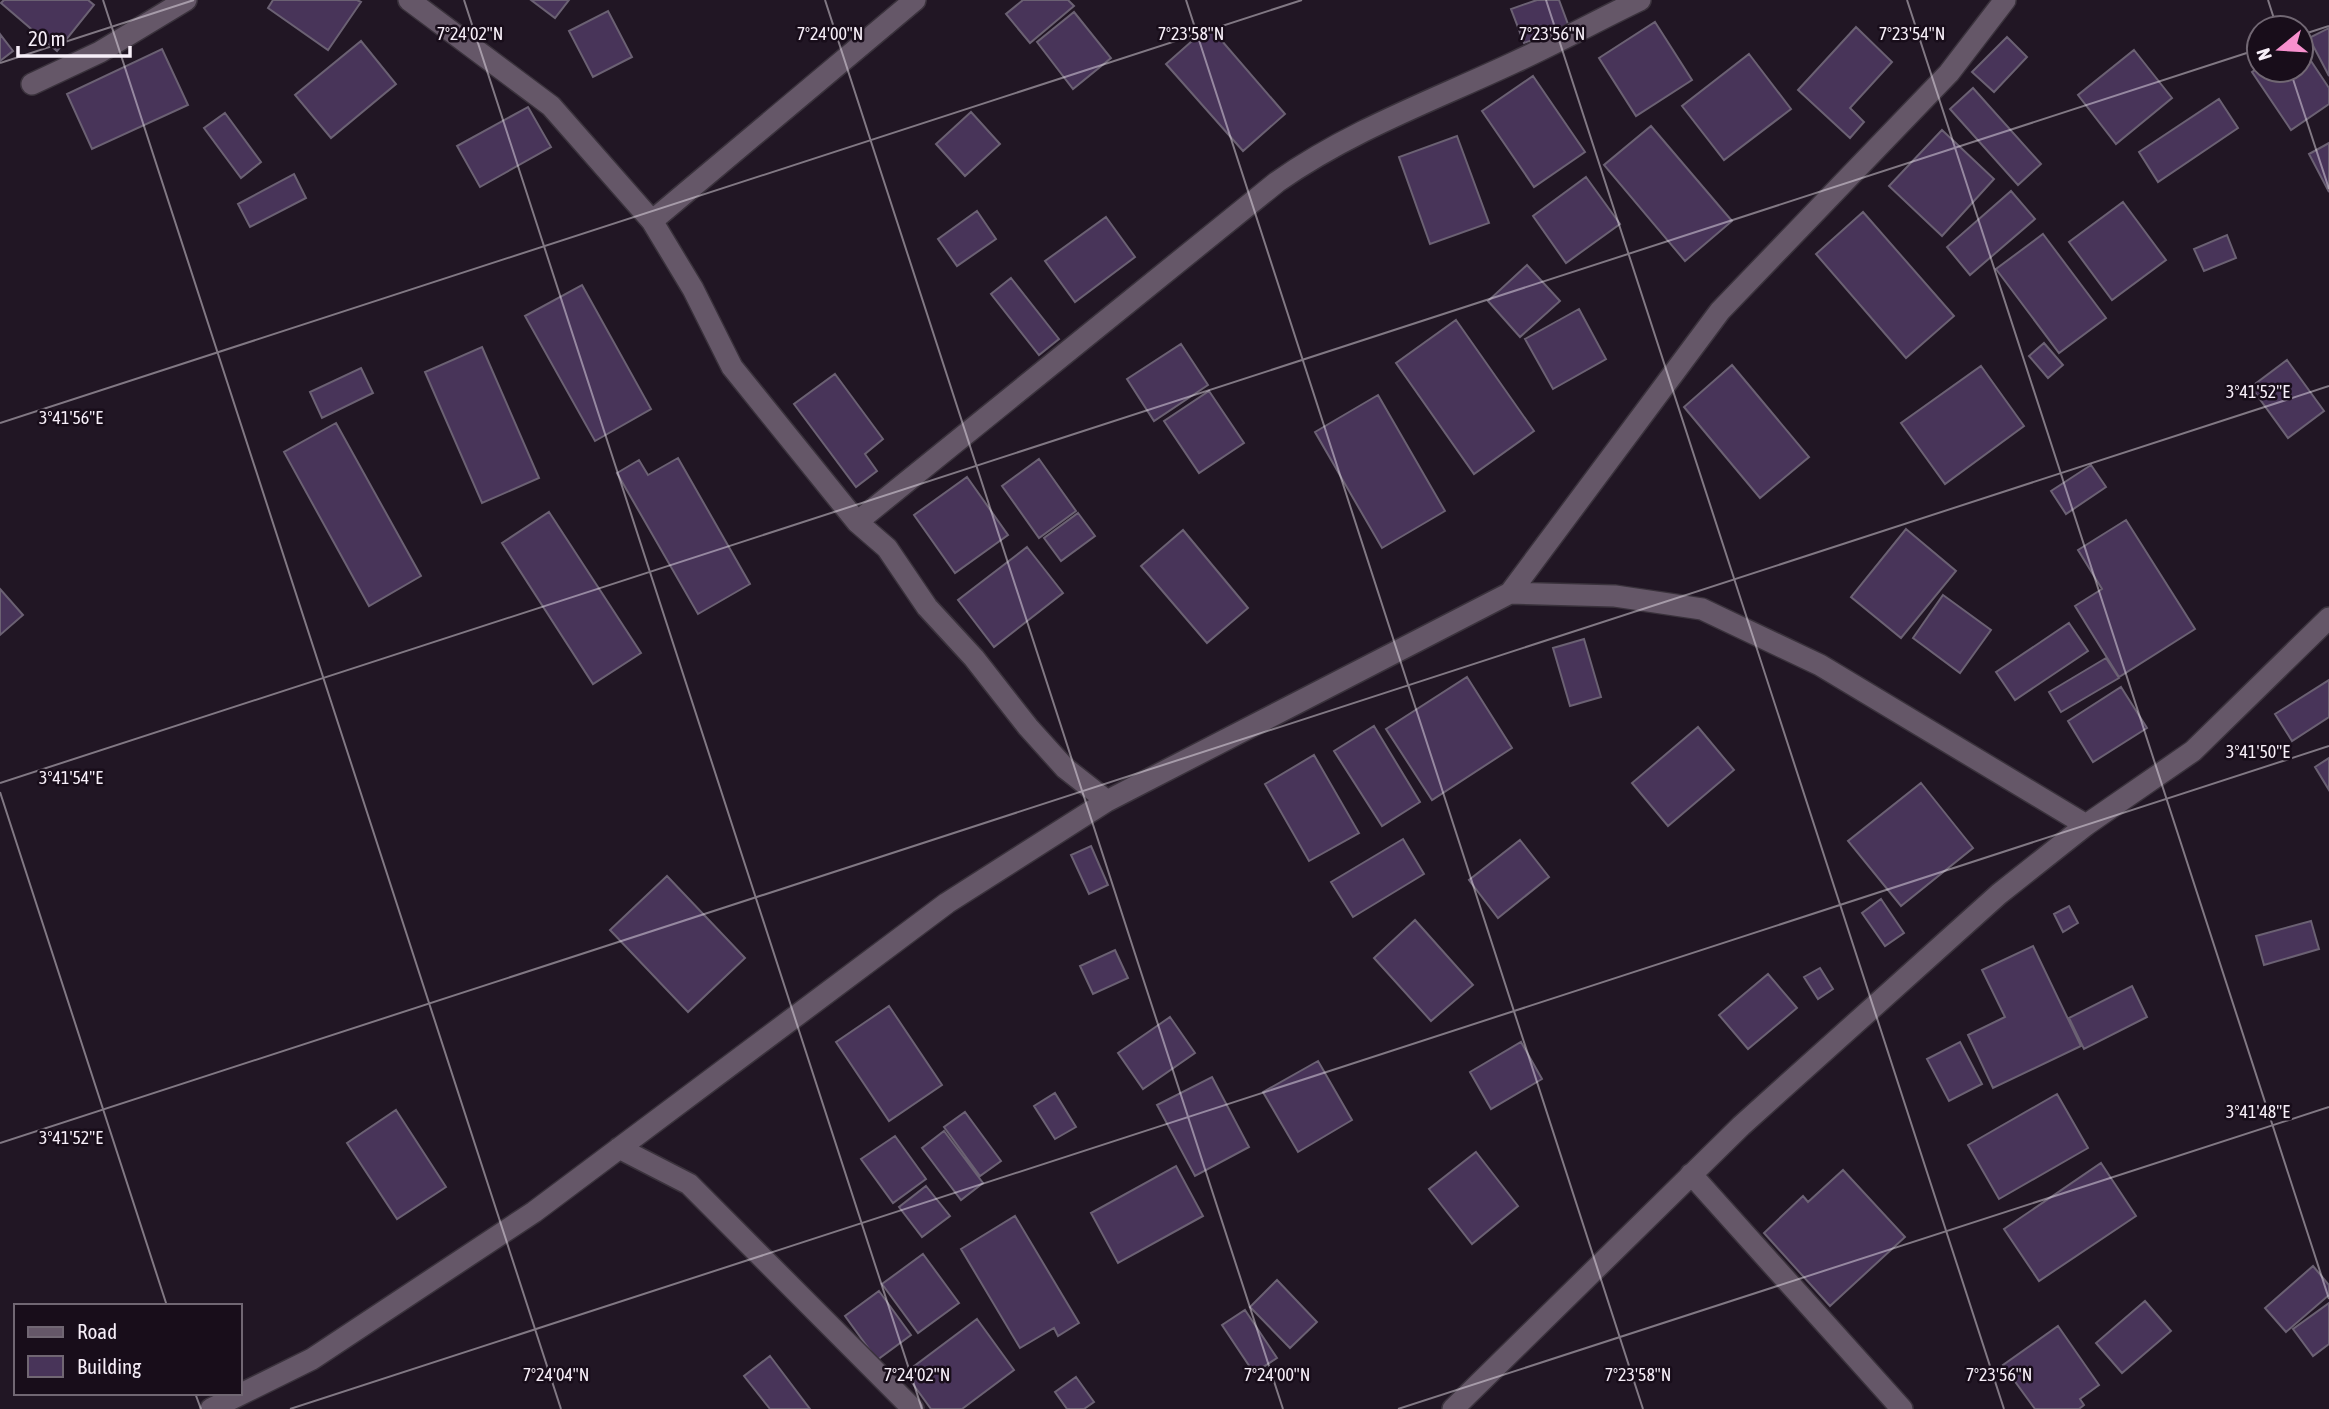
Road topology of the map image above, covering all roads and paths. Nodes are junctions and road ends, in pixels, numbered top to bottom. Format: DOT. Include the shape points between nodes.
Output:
graph roads {
  1 [pos="186,0"];
  2 [pos="410,0"];
  3 [pos="915,0"];
  4 [pos="1640,0"];
  5 [pos="2006,0"];
  6 [pos="32,84"];
  7 [pos="652,221"];
  8 [pos="857,522"];
  9 [pos="1510,593"];
  10 [pos="2329,618"];
  11 [pos="1107,801"];
  12 [pos="2086,825"];
  13 [pos="619,1148"];
  14 [pos="1691,1174"];
  15 [pos="242,1394"];
  16 [pos="239,1395"];
  17 [pos="211,1409"];
  18 [pos="913,1409"];
  19 [pos="1453,1409"];
  20 [pos="1902,1409"];
  1 -- 6 [label="street" via="100,52"];
  2 -- 7 [label="street" via="551,106"];
  3 -- 7 [label="street"];
  4 -- 8 [label="street" via="1313,156"];
  5 -- 9 [label="street" via="1949,73 1720,311"];
  7 -- 8 [label="street" via="732,366"];
  8 -- 11 [label="street" via="887,548 927,607 974,657 1028,727 1065,768"];
  9 -- 11 [label="street"];
  9 -- 12 [label="street" via="1615,596 1702,609 1820,665"];
  10 -- 12 [label="street" via="2193,751"];
  11 -- 13 [label="street" via="947,903"];
  12 -- 14 [label="street" via="1999,894"];
  13 -- 15 [label="street" via="534,1212 312,1359"];
  13 -- 18 [label="street" via="689,1184"];
  14 -- 19 [label="street"];
  14 -- 20 [label="street"];
  16 -- 17 [label="street"];
}
